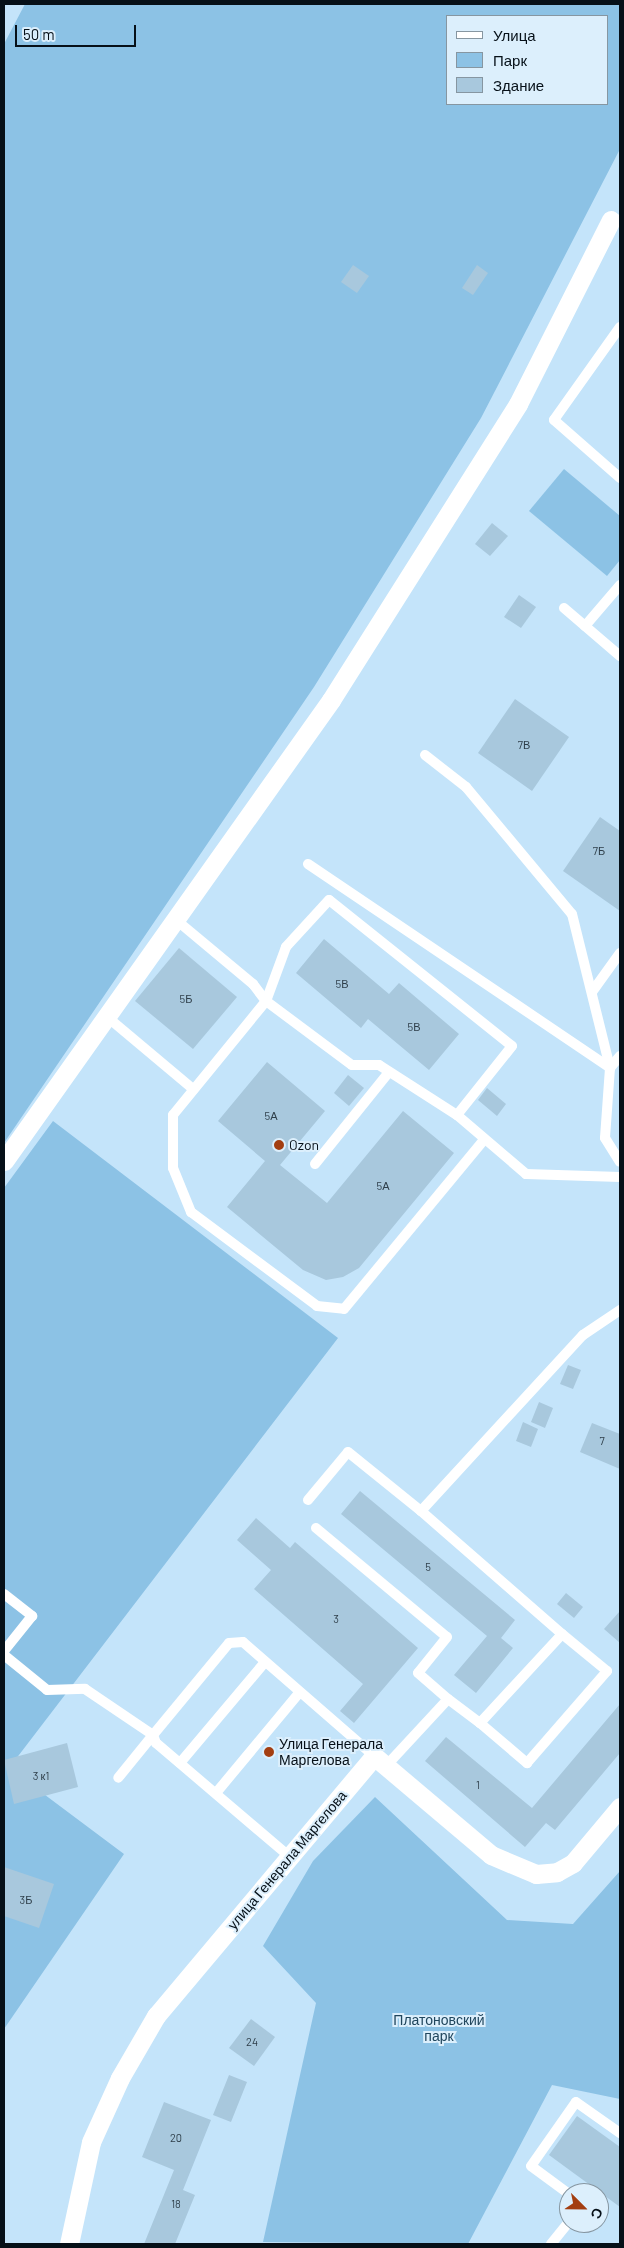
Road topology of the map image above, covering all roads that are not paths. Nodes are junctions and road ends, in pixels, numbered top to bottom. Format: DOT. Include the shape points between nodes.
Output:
graph roads {
  1 [pos="616,222"];
  2 [pos="620,327"];
  3 [pos="620,478"];
  4 [pos="620,585"];
  5 [pos="564,608"];
  6 [pos="585,626"];
  7 [pos="620,656"];
  8 [pos="424,755"];
  9 [pos="308,864"];
  10 [pos="175,919"];
  11 [pos="620,953"];
  12 [pos="592,992"];
  13 [pos="266,1001"];
  14 [pos="106,1016"];
  15 [pos="620,1056"];
  16 [pos="610,1068"];
  17 [pos="390,1072"];
  18 [pos="193,1089"];
  19 [pos="457,1116"];
  20 [pos="484,1140"];
  21 [pos="4,1161"];
  22 [pos="620,1162"];
  23 [pos="316,1164"];
  24 [pos="620,1177"];
  25 [pos="620,1310"];
  26 [pos="308,1500"];
  27 [pos="421,1511"];
  28 [pos="316,1528"];
  29 [pos="4,1594"];
  30 [pos="562,1634"];
  31 [pos="4,1651"];
  32 [pos="4,1655"];
  33 [pos="265,1662"];
  34 [pos="300,1692"];
  35 [pos="448,1699"];
  36 [pos="480,1724"];
  37 [pos="153,1734"];
  38 [pos="380,1761"];
  39 [pos="180,1763"];
  40 [pos="118,1778"];
  41 [pos="216,1793"];
  42 [pos="620,1807"];
  43 [pos="290,1857"];
  44 [pos="620,2133"];
  45 [pos="559,2187"];
  46 [pos="69,2244"];
  1 -- 10 [label="street" via="518,404 419,563 331,700"];
  2 -- 3 [label="lane" via="554,420"];
  4 -- 6 [label="lane"];
  5 -- 6 [label="lane"];
  6 -- 7 [label="lane"];
  8 -- 12 [label="lane" via="466,787 572,914"];
  9 -- 16 [label="lane"];
  10 -- 13 [label="lane" via="252,984"];
  10 -- 14 [label="street"];
  11 -- 12 [label="lane"];
  12 -- 16 [label="lane"];
  13 -- 17 [label="lane" via="352,1065 379,1065"];
  13 -- 18 [label="lane"];
  13 -- 19 [label="lane" via="286,947 329,900 512,1046"];
  14 -- 18 [label="lane"];
  14 -- 21 [label="street"];
  15 -- 16 [label="lane"];
  16 -- 22 [label="lane" via="606,1138"];
  17 -- 19 [label="lane"];
  17 -- 23 [label="lane"];
  18 -- 20 [label="lane" via="173,1115 173,1168 191,1212 317,1306 344,1309"];
  19 -- 20 [label="lane"];
  20 -- 24 [label="lane" via="526,1174"];
  25 -- 27 [label="lane" via="583,1336"];
  26 -- 27 [label="lane" via="348,1452"];
  27 -- 30 [label="lane"];
  28 -- 35 [label="lane" via="447,1637 418,1673"];
  29 -- 31 [label="lane" via="32,1616"];
  30 -- 36 [label="lane"];
  30 -- 36 [label="lane" via="608,1671 527,1763"];
  32 -- 37 [label="lane" via="48,1690 85,1689"];
  33 -- 34 [label="lane"];
  33 -- 37 [label="lane" via="243,1642 229,1643"];
  33 -- 39 [label="lane"];
  34 -- 38 [label="lane"];
  34 -- 41 [label="lane"];
  35 -- 36 [label="lane"];
  35 -- 38 [label="lane"];
  37 -- 39 [label="lane"];
  37 -- 40 [label="lane"];
  38 -- 42 [label="street" via="491,1855 536,1874 557,1872 573,1863"];
  38 -- 43 [label="street, улица Генерала Маргелова"];
  39 -- 41 [label="lane"];
  41 -- 43 [label="lane"];
  43 -- 46 [label="street, улица Генерала Маргелова" via="156,2016 120,2078 90,2142"];
  44 -- 45 [label="lane" via="576,2102 531,2166"];
}
